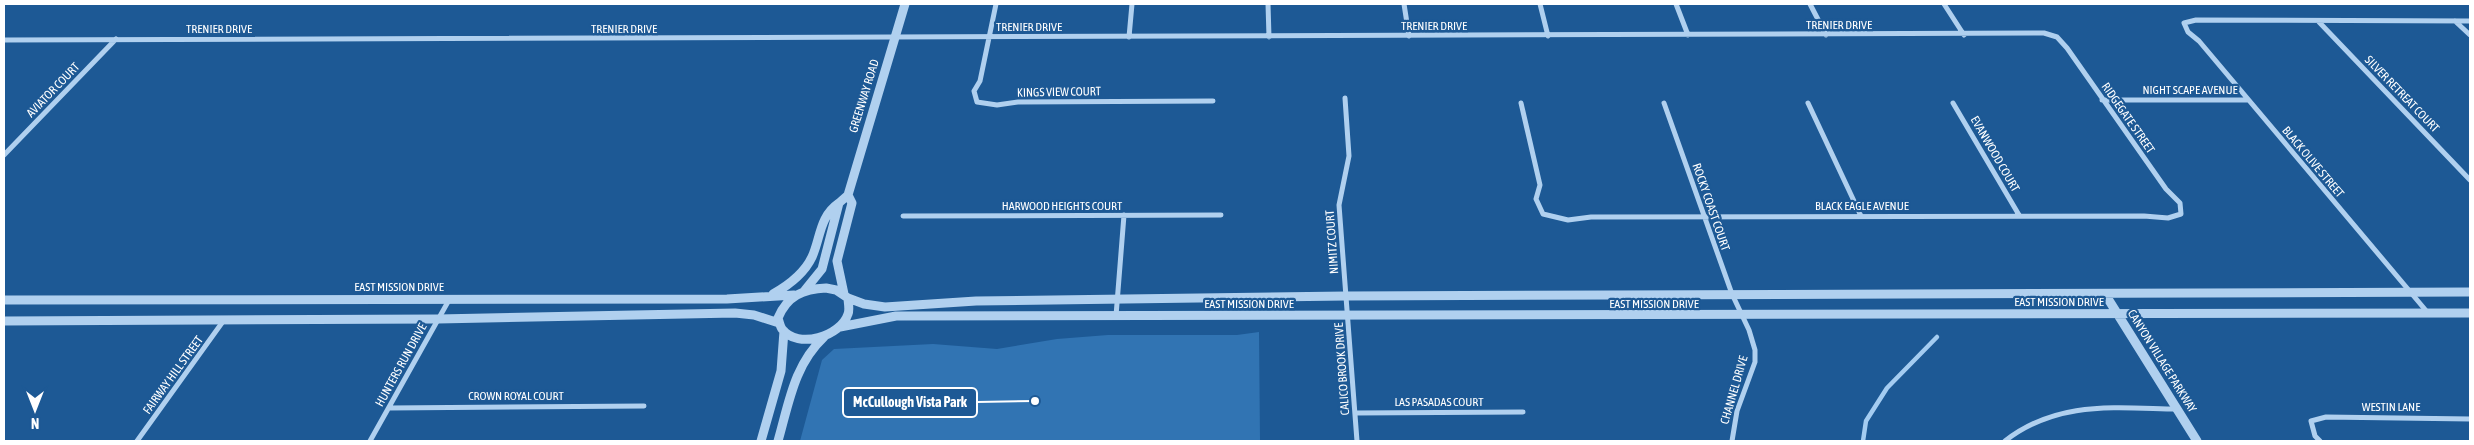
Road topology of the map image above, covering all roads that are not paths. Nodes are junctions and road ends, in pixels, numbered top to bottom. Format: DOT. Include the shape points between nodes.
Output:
graph roads {
  1 [pos="905,4"];
  2 [pos="996,4"];
  3 [pos="1132,4"];
  4 [pos="1268,4"];
  5 [pos="1404,4"];
  6 [pos="1540,4"];
  7 [pos="1676,4"];
  8 [pos="1810,4"];
  9 [pos="1944,4"];
  10 [pos="2455,21"];
  11 [pos="2470,21"];
  12 [pos="2319,22"];
  13 [pos="1688,35"];
  14 [pos="1826,35"];
  15 [pos="1964,35"];
  16 [pos="2054,35"];
  17 [pos="2470,35"];
  18 [pos="1408,36"];
  19 [pos="1548,36"];
  20 [pos="989,37"];
  21 [pos="1128,37"];
  22 [pos="1269,37"];
  23 [pos="895,38"];
  24 [pos="116,39"];
  25 [pos="4,40"];
  26 [pos="1345,98"];
  27 [pos="2102,100"];
  28 [pos="2248,100"];
  29 [pos="1213,101"];
  30 [pos="1953,102"];
  31 [pos="1521,103"];
  32 [pos="1664,103"];
  33 [pos="1808,103"];
  34 [pos="4,156"];
  35 [pos="2470,180"];
  36 [pos="848,195"];
  37 [pos="839,203"];
  38 [pos="2181,214"];
  39 [pos="1221,215"];
  40 [pos="2019,215"];
  41 [pos="902,216"];
  42 [pos="1124,216"];
  43 [pos="1861,216"];
  44 [pos="1704,217"];
  45 [pos="805,290"];
  46 [pos="2410,292"];
  47 [pos="2470,292"];
  48 [pos="1732,294"];
  49 [pos="2106,294"];
  50 [pos="794,295"];
  51 [pos="846,296"];
  52 [pos="1346,296"];
  53 [pos="768,297"];
  54 [pos="449,299"];
  55 [pos="4,300"];
  56 [pos="1117,301"];
  57 [pos="2470,313"];
  58 [pos="2118,314"];
  59 [pos="2428,314"];
  60 [pos="1116,316"];
  61 [pos="1744,316"];
  62 [pos="1348,317"];
  63 [pos="438,319"];
  64 [pos="225,320"];
  65 [pos="4,321"];
  66 [pos="781,327"];
  67 [pos="840,327"];
  68 [pos="826,335"];
  69 [pos="644,406"];
  70 [pos="388,408"];
  71 [pos="2177,410"];
  72 [pos="1522,412"];
  73 [pos="1355,413"];
  74 [pos="2470,418"];
  75 [pos="137,441"];
  76 [pos="370,441"];
  77 [pos="761,441"];
  78 [pos="778,441"];
  79 [pos="1357,441"];
  80 [pos="1732,441"];
  81 [pos="2005,441"];
  82 [pos="2197,441"];
  83 [pos="2320,441"];
  1 -- 23 [label="street, GREENWAY ROAD"];
  2 -- 20 [label="street, KINGS VIEW COURT"];
  3 -- 21 [label="street"];
  4 -- 22 [label="street"];
  5 -- 18 [label="street"];
  6 -- 19 [label="street"];
  7 -- 13 [label="street"];
  8 -- 14 [label="street"];
  9 -- 15 [label="street"];
  10 -- 11 [label="street"];
  10 -- 12 [label="street"];
  10 -- 17 [label="street"];
  12 -- 28 [label="street, BLACK OLIVE STREET" via="2196,20 2184,23 2188,32"];
  12 -- 35 [label="street, SILVER RETREAT COURT"];
  13 -- 14 [label="street, TRENIER DRIVE"];
  13 -- 19 [label="street, TRENIER DRIVE"];
  14 -- 15 [label="street, TRENIER DRIVE"];
  15 -- 16 [label="street, TRENIER DRIVE" via="2035,32"];
  16 -- 27 [label="street, RIDGEGATE STREET" via="2066,45"];
  18 -- 19 [label="street, TRENIER DRIVE"];
  18 -- 22 [label="street, TRENIER DRIVE"];
  20 -- 21 [label="street, TRENIER DRIVE"];
  20 -- 23 [label="street, TRENIER DRIVE"];
  20 -- 29 [label="street, KINGS VIEW COURT" via="980,81 974,91 977,102 997,106 1018,102"];
  21 -- 22 [label="street, TRENIER DRIVE"];
  23 -- 24 [label="street, TRENIER DRIVE"];
  23 -- 36 [label="street, GREENWAY ROAD"];
  24 -- 25 [label="street, TRENIER DRIVE"];
  24 -- 34 [label="street, AVIATOR COURT"];
  26 -- 52 [label="street, NIMITZ COURT" via="1350,156 1339,205"];
  27 -- 28 [label="street, NIGHT SCAPE AVENUE"];
  27 -- 38 [label="street, RIDGEGATE STREET" via="2166,189 2180,203"];
  28 -- 46 [label="street, BLACK OLIVE STREET"];
  30 -- 40 [label="street, EVANWOOD COURT"];
  31 -- 44 [label="street, BLACK EAGLE AVENUE" via="1540,185 1536,200 1543,214 1568,220"];
  32 -- 44 [label="street, ROCKY COAST COURT"];
  33 -- 43 [label="street"];
  36 -- 37 [label="street"];
  36 -- 51 [label="street, GREENWAY ROAD" via="852,203 837,261"];
  37 -- 45 [label="street" via="824,263"];
  37 -- 53 [label="street" via="824,218 805,268 792,282"];
  38 -- 40 [label="street, BLACK EAGLE AVENUE" via="2168,218"];
  39 -- 42 [label="street, HARWOOD HEIGHTS COURT"];
  40 -- 43 [label="street, BLACK EAGLE AVENUE"];
  41 -- 42 [label="street, HARWOOD HEIGHTS COURT"];
  42 -- 56 [label="street"];
  43 -- 44 [label="street, BLACK EAGLE AVENUE"];
  44 -- 48 [label="street, ROCKY COAST COURT"];
  45 -- 50 [label="street"];
  45 -- 51 [label="street" via="826,288"];
  46 -- 47 [label="street, EAST MISSION DRIVE"];
  46 -- 49 [label="street, EAST MISSION DRIVE"];
  46 -- 59 [label="street, BLACK OLIVE STREET"];
  48 -- 49 [label="street, EAST MISSION DRIVE"];
  48 -- 52 [label="street, EAST MISSION DRIVE"];
  48 -- 61 [label="street, ROCKY COAST COURT"];
  49 -- 58 [label="street, CANYON VILLAGE PARKWAY"];
  50 -- 53 [label="street, EAST MISSION DRIVE"];
  50 -- 66 [label="street" via="781,310"];
  51 -- 56 [label="street, EAST MISSION DRIVE" via="864,304 885,307 976,301"];
  51 -- 67 [label="street" via="850,310"];
  52 -- 56 [label="street, EAST MISSION DRIVE"];
  52 -- 62 [label="street, CALICO BROOK DRIVE"];
  53 -- 54 [label="street, EAST MISSION DRIVE"];
  54 -- 55 [label="street, EAST MISSION DRIVE"];
  54 -- 63 [label="street, HUNTERS RUN DRIVE"];
  56 -- 60 [label="street"];
  57 -- 59 [label="street, EAST MISSION DRIVE"];
  58 -- 59 [label="street, EAST MISSION DRIVE"];
  58 -- 61 [label="street, EAST MISSION DRIVE"];
  58 -- 71 [label="street, CANYON VILLAGE PARKWAY"];
  60 -- 62 [label="street, EAST MISSION DRIVE"];
  60 -- 67 [label="street, EAST MISSION DRIVE" via="896,316"];
  61 -- 62 [label="street, EAST MISSION DRIVE"];
  61 -- 80 [label="street, CHANNEL DRIVE" via="1753,340 1755,362 1741,398"];
  62 -- 73 [label="street, CALICO BROOK DRIVE"];
  63 -- 64 [label="street"];
  63 -- 66 [label="street" via="735,313 754,315"];
  63 -- 70 [label="street, HUNTERS RUN DRIVE"];
  64 -- 65 [label="street"];
  64 -- 75 [label="street, FAIRWAY HILL STREET"];
  66 -- 68 [label="street" via="788,334 805,339"];
  66 -- 77 [label="street" via="781,371"];
  67 -- 68 [label="street"];
  68 -- 78 [label="street" via="800,363"];
  69 -- 70 [label="street, CROWN ROYAL COURT"];
  70 -- 76 [label="street, HUNTERS RUN DRIVE"];
  71 -- 81 [label="street" via="2069,411 2026,424"];
  71 -- 82 [label="street, CANYON VILLAGE PARKWAY"];
  72 -- 73 [label="street, LAS PASADAS COURT"];
  73 -- 79 [label="street, CALICO BROOK DRIVE"];
  74 -- 83 [label="street, WESTIN LANE" via="2326,417 2312,421 2315,436"];
}
